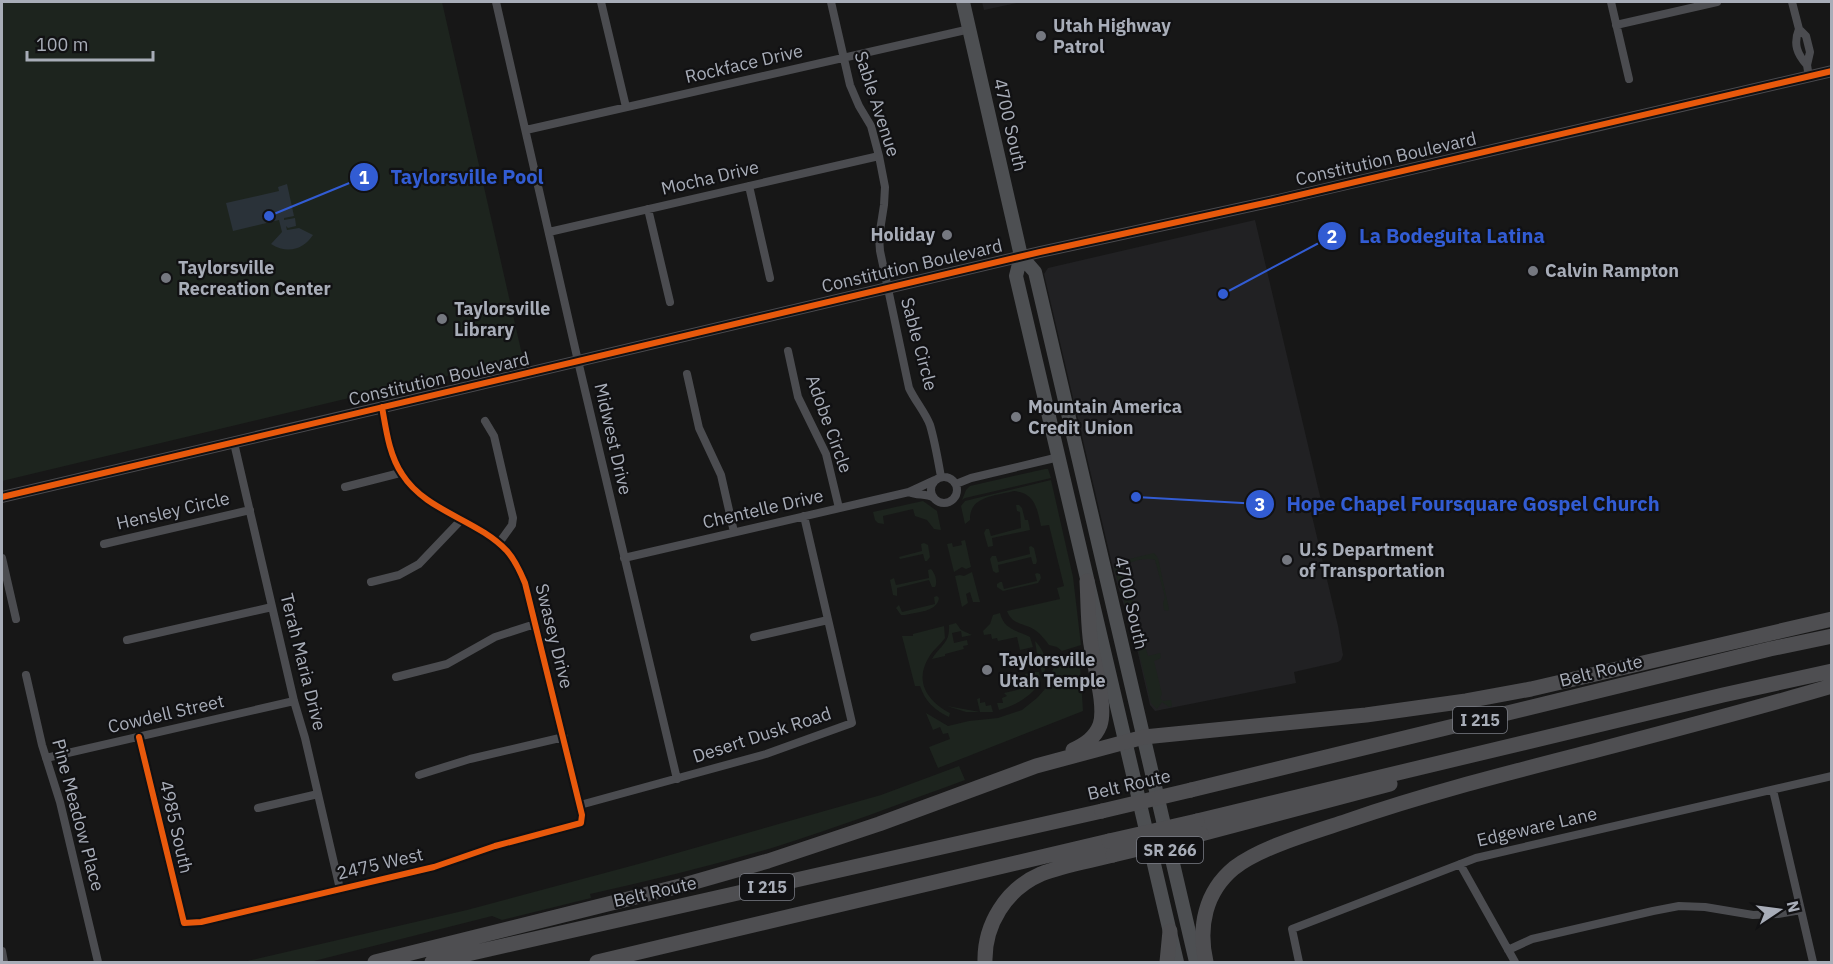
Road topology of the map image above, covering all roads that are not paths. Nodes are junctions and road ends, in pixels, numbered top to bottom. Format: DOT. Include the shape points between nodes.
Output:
graph roads {
  1 [pos="496,2"];
  2 [pos="601,2"];
  3 [pos="831,2"];
  4 [pos="963,2"];
  5 [pos="1611,2"];
  6 [pos="1717,2"];
  7 [pos="1792,2"];
  8 [pos="1616,25"];
  9 [pos="970,29"];
  10 [pos="844,59"];
  11 [pos="1808,71"];
  12 [pos="1832,71"];
  13 [pos="1629,79"];
  14 [pos="626,107"];
  15 [pos="526,130"];
  16 [pos="879,156"];
  17 [pos="749,186"];
  18 [pos="648,209"];
  19 [pos="549,232"];
  20 [pos="1021,256"];
  21 [pos="770,278"];
  22 [pos="887,288"];
  23 [pos="670,302"];
  24 [pos="788,351"];
  25 [pos="578,361"];
  26 [pos="687,374"];
  27 [pos="382,407"];
  28 [pos="485,421"];
  29 [pos="234,443"];
  30 [pos="1059,458"];
  31 [pos="400,473"];
  32 [pos="938,479"];
  33 [pos="956,484"];
  34 [pos="345,487"];
  35 [pos="909,492"];
  36 [pos="2,497"];
  37 [pos="934,499"];
  38 [pos="839,508"];
  39 [pos="250,510"];
  40 [pos="804,516"];
  41 [pos="461,520"];
  42 [pos="734,532"];
  43 [pos="499,543"];
  44 [pos="104,544"];
  45 [pos="2,558"];
  46 [pos="624,558"];
  47 [pos="4,577"];
  48 [pos="1087,581"];
  49 [pos="371,582"];
  50 [pos="272,607"];
  51 [pos="1832,619"];
  52 [pos="16,620"];
  53 [pos="828,620"];
  54 [pos="536,624"];
  55 [pos="1832,636"];
  56 [pos="754,637"];
  57 [pos="127,640"];
  58 [pos="1832,671"];
  59 [pos="26,675"];
  60 [pos="396,677"];
  61 [pos="1832,687"];
  62 [pos="294,701"];
  63 [pos="140,737"];
  64 [pos="564,737"];
  65 [pos="1144,737"];
  66 [pos="1125,742"];
  67 [pos="46,758"];
  68 [pos="1036,766"];
  69 [pos="419,775"];
  70 [pos="1832,776"];
  71 [pos="677,779"];
  72 [pos="1773,789"];
  73 [pos="318,794"];
  74 [pos="580,805"];
  75 [pos="258,808"];
  76 [pos="581,823"];
  77 [pos="1111,848"];
  78 [pos="1460,864"];
  79 [pos="340,889"];
  80 [pos="1801,910"];
  81 [pos="184,923"];
  82 [pos="1170,931"];
  83 [pos="1508,950"];
  84 [pos="2,951"];
  85 [pos="4,963"];
  86 [pos="98,963"];
  87 [pos="375,963"];
  88 [pos="432,963"];
  89 [pos="597,963"];
  90 [pos="986,963"];
  91 [pos="1167,963"];
  92 [pos="1177,963"];
  93 [pos="1196,963"];
  94 [pos="1206,963"];
  95 [pos="1299,963"];
  96 [pos="1515,963"];
  97 [pos="1813,963"];
  1 -- 15 [label="street, Midwest Drive"];
  2 -- 14 [label="street"];
  3 -- 10 [label="street, Sable Avenue"];
  4 -- 9 [label="main road, 4700 South"];
  5 -- 8 [label="street"];
  6 -- 8 [label="street"];
  7 -- 11 [label="street" via="1799,29 1795,39 1798,55"];
  8 -- 13 [label="street"];
  9 -- 10 [label="street, Rockface Drive"];
  9 -- 20 [label="main road, 4700 South"];
  10 -- 14 [label="street, Rockface Drive"];
  10 -- 16 [label="street, Sable Avenue" via="850,85 871,126"];
  11 -- 12 [label="main road, Constitution Boulevard"];
  11 -- 20 [label="main road, Constitution Boulevard" via="1289,197"];
  14 -- 15 [label="street, Rockface Drive"];
  15 -- 19 [label="street, Midwest Drive"];
  16 -- 17 [label="street, Mocha Drive"];
  16 -- 22 [label="street, Sable Avenue" via="885,187 879,237"];
  17 -- 18 [label="street, Mocha Drive"];
  17 -- 21 [label="street"];
  18 -- 19 [label="street, Mocha Drive"];
  18 -- 23 [label="street"];
  19 -- 25 [label="street, Midwest Drive"];
  20 -- 22 [label="main road, Constitution Boulevard"];
  20 -- 30 [label="main road, 4700 South" via="1016,276"];
  20 -- 65 [label="main road, 4700 South" via="1035,272"];
  22 -- 25 [label="main road, Constitution Boulevard"];
  22 -- 32 [label="street, Sable Circle" via="909,388 930,426"];
  24 -- 38 [label="street, Adobe Circle" via="798,397 826,454"];
  25 -- 27 [label="main road, Constitution Boulevard"];
  25 -- 46 [label="street, Midwest Drive"];
  26 -- 42 [label="street" via="699,428 721,475"];
  27 -- 29 [label="main road, Constitution Boulevard"];
  27 -- 31 [label="street, Swasey Drive"];
  28 -- 43 [label="street" via="494,436 513,518"];
  29 -- 36 [label="main road, Constitution Boulevard"];
  29 -- 39 [label="street, Terah Maria Drive"];
  30 -- 33 [label="street"];
  30 -- 48 [label="main road, 4700 South"];
  31 -- 34 [label="street"];
  31 -- 41 [label="street, Swasey Drive" via="419,494"];
  32 -- 33 [label="street" via="952,479"];
  32 -- 35 [label="street, Chentelle Drive"];
  32 -- 37 [label="street" via="931,492"];
  33 -- 37 [label="street" via="957,494 951,502"];
  35 -- 37 [label="street, Chentelle Drive"];
  35 -- 38 [label="street, Chentelle Drive"];
  38 -- 40 [label="street, Chentelle Drive"];
  39 -- 44 [label="street, Hensley Circle"];
  39 -- 50 [label="street, Terah Maria Drive"];
  40 -- 42 [label="street, Chentelle Drive"];
  40 -- 53 [label="street, Desert Dusk Road"];
  41 -- 43 [label="street, Swasey Drive"];
  41 -- 49 [label="street" via="419,564 399,575"];
  42 -- 46 [label="street, Chentelle Drive"];
  43 -- 54 [label="street, Swasey Drive" via="520,571"];
  45 -- 47 [label="street"];
  46 -- 71 [label="street, Midwest Drive"];
  47 -- 52 [label="street"];
  48 -- 66 [label="main road, 4700 South"];
  48 -- 68 [label="highway" via="1089,636 1101,704 1100,723 1085,744"];
  50 -- 57 [label="street"];
  50 -- 62 [label="street, Terah Maria Drive"];
  51 -- 65 [label="highway" via="1466,701"];
  53 -- 56 [label="street"];
  53 -- 71 [label="street, Desert Dusk Road" via="852,723 786,748"];
  54 -- 60 [label="street" via="495,637 447,664"];
  54 -- 64 [label="street, Swasey Drive"];
  55 -- 88 [label="highway, Belt Route / I 215, bridge" via="1102,811"];
  58 -- 77 [label="highway, I 215, bridge" via="1444,762"];
  59 -- 67 [label="street, Pine Meadow Place"];
  61 -- 94 [label="highway" via="1406,801 1258,854 1222,880 1209,900 1202,933"];
  62 -- 63 [label="street, Cowdell Street"];
  62 -- 73 [label="street, Terah Maria Drive"];
  63 -- 67 [label="street, Cowdell Street"];
  63 -- 81 [label="street, 4985 South"];
  64 -- 69 [label="street"];
  64 -- 74 [label="street, Swasey Drive"];
  65 -- 66 [label="highway"];
  65 -- 93 [label="main road, 4700 South / SR 266"];
  66 -- 68 [label="highway"];
  66 -- 82 [label="main road, 4700 South / SR 266"];
  67 -- 86 [label="street, Pine Meadow Place"];
  68 -- 87 [label="highway" via="776,859"];
  70 -- 72 [label="street, Edgeware Lane"];
  71 -- 74 [label="street, Desert Dusk Road"];
  72 -- 78 [label="street, Edgeware Lane"];
  72 -- 80 [label="street"];
  73 -- 75 [label="street"];
  73 -- 79 [label="street, Terah Maria Drive"];
  74 -- 76 [label="street, Swasey Drive"];
  76 -- 79 [label="street, 2475 West" via="434,867"];
  77 -- 89 [label="highway, I 215"];
  77 -- 90 [label="highway" via="1021,886 996,916 988,937"];
  78 -- 83 [label="street"];
  78 -- 95 [label="street, Edgeware Lane" via="1292,929"];
  79 -- 81 [label="street, 2475 West"];
  80 -- 83 [label="street" via="1759,915 1673,907 1532,939"];
  80 -- 97 [label="street"];
  82 -- 91 [label="highway"];
  82 -- 92 [label="main road, 4700 South / SR 266"];
  83 -- 96 [label="street"];
  84 -- 85 [label="street"];
}
